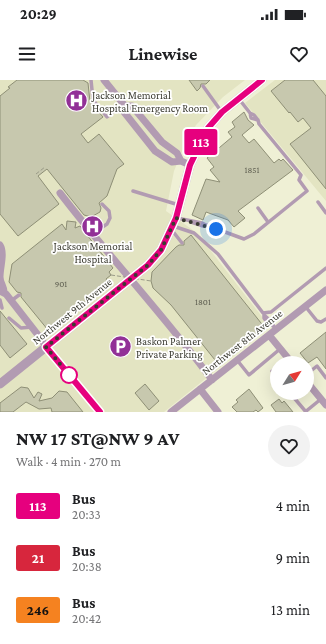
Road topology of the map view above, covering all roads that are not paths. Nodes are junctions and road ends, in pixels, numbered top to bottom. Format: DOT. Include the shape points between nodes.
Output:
graph roads {
  1 [pos="91,80"];
  2 [pos="104,80"];
  3 [pos="262,80"];
  4 [pos="203,86"];
  5 [pos="238,98"];
  6 [pos="124,105"];
  7 [pos="222,112"];
  8 [pos="181,161"];
  9 [pos="190,165"];
  10 [pos="133,191"];
  11 [pos="60,193"];
  12 [pos="318,202"];
  13 [pos="102,204"];
  14 [pos="180,205"];
  15 [pos="258,208"];
  16 [pos="326,213"];
  17 [pos="268,222"];
  18 [pos="173,224"];
  19 [pos="92,234"];
  20 [pos="182,243"];
  21 [pos="0,245"];
  22 [pos="1,254"];
  23 [pos="326,268"];
  24 [pos="131,279"];
  25 [pos="325,292"];
  26 [pos="3,293"];
  27 [pos="20,295"];
  28 [pos="0,300"];
  29 [pos="11,301"];
  30 [pos="305,306"];
  31 [pos="2,308"];
  32 [pos="264,314"];
  33 [pos="9,318"];
  34 [pos="326,319"];
  35 [pos="32,327"];
  36 [pos="272,330"];
  37 [pos="46,347"];
  38 [pos="281,349"];
  39 [pos="286,356"];
  40 [pos="237,360"];
  41 [pos="314,368"];
  42 [pos="326,378"];
  43 [pos="212,380"];
  44 [pos="0,384"];
  45 [pos="200,390"];
  46 [pos="314,391"];
  47 [pos="296,400"];
  48 [pos="324,403"];
  49 [pos="100,412"];
  50 [pos="171,412"];
  51 [pos="218,412"];
  52 [pos="305,412"];
  1 -- 6 [label="lane" via="93,100 107,117"];
  2 -- 6 [label="street"];
  3 -- 5 [label="street, Northwest 9th Avenue"];
  4 -- 7 [label="lane"];
  5 -- 7 [label="street, Northwest 9th Avenue"];
  5 -- 17 [label="lane" via="252,119 258,120 301,174 299,180 307,191"];
  6 -- 8 [label="street" via="132,106 162,142 177,153"];
  6 -- 8 [label="street" via="124,112 155,151 172,162"];
  7 -- 9 [label="street, Northwest 9th Avenue" via="208,128"];
  8 -- 9 [label="street"];
  9 -- 14 [label="street, Northwest 9th Avenue"];
  10 -- 14 [label="lane"];
  11 -- 19 [label="street" via="83,218"];
  12 -- 16 [label="lane"];
  13 -- 19 [label="lane" via="109,211 110,218 107,224"];
  14 -- 18 [label="street, Northwest 9th Avenue"];
  15 -- 17 [label="lane"];
  17 -- 18 [label="lane" via="244,240 192,222"];
  18 -- 20 [label="lane"];
  18 -- 24 [label="street, Northwest 9th Avenue" via="161,250"];
  18 -- 32 [label="lane" via="194,233 218,254"];
  19 -- 24 [label="street"];
  21 -- 22 [label="street"];
  22 -- 26 [label="street" via="0,277 4,286"];
  23 -- 32 [label="lane" via="271,312"];
  24 -- 37 [label="street, Northwest 9th Avenue"];
  24 -- 43 [label="street"];
  25 -- 30 [label="street, Northwest 8th Avenue"];
  26 -- 28 [label="lane"];
  26 -- 29 [label="street"];
  27 -- 29 [label="lane"];
  28 -- 31 [label="lane"];
  29 -- 35 [label="street"];
  30 -- 34 [label="lane" via="317,321"];
  30 -- 36 [label="street, Northwest 8th Avenue"];
  32 -- 36 [label="lane" via="272,322"];
  33 -- 35 [label="lane" via="21,328"];
  35 -- 37 [label="street"];
  36 -- 38 [label="street"];
  36 -- 40 [label="street, Northwest 8th Avenue"];
  37 -- 44 [label="street, Northwest 9th Avenue"];
  37 -- 49 [label="street"];
  38 -- 39 [label="street"];
  38 -- 40 [label="lane" via="249,375"];
  40 -- 43 [label="street, Northwest 8th Avenue"];
  41 -- 42 [label="lane" via="317,366"];
  43 -- 45 [label="street, Northwest 8th Avenue"];
  45 -- 50 [label="street, Northwest 8th Avenue"];
  45 -- 51 [label="street"];
  46 -- 48 [label="street"];
  47 -- 52 [label="lane"];
  48 -- 52 [label="lane"];
}
